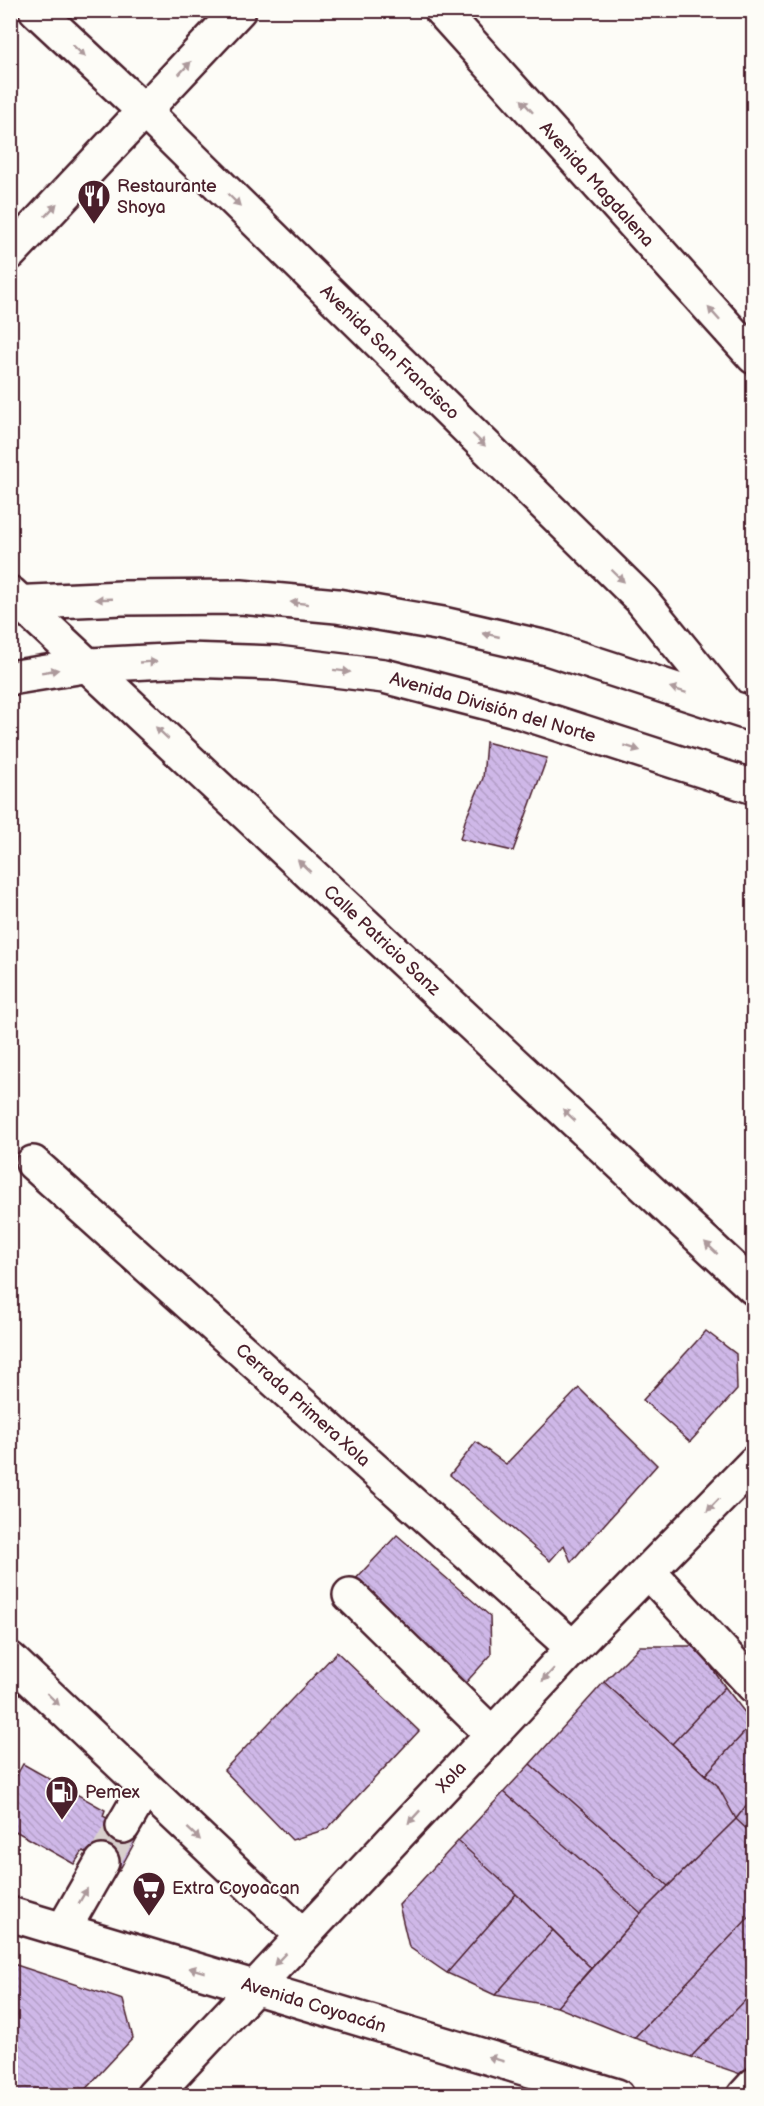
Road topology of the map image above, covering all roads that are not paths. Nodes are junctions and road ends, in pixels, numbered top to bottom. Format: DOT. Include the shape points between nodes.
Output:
graph roads {
  1 [pos="36,10"];
  2 [pos="239,10"];
  3 [pos="441,10"];
  4 [pos="144,111"];
  5 [pos="10,253"];
  6 [pos="753,357"];
  7 [pos="14,599"];
  8 [pos="90,665"];
  9 [pos="10,678"];
  10 [pos="741,711"];
  11 [pos="753,787"];
  12 [pos="33,1163"];
  13 [pos="753,1288"];
  14 [pos="753,1463"];
  15 [pos="648,1571"];
  16 [pos="350,1595"];
  17 [pos="573,1648"];
  18 [pos="10,1659"];
  19 [pos="753,1686"];
  20 [pos="492,1734"];
  21 [pos="145,1788"];
  22 [pos="123,1826"];
  23 [pos="102,1862"];
  24 [pos="10,1914"];
  25 [pos="63,1930"];
  26 [pos="302,1935"];
  27 [pos="253,1987"];
  28 [pos="753,2085"];
  29 [pos="153,2096"];
  30 [pos="617,2096"];
  31 [pos="744,2096"];
  1 -- 4 [label="street, Avenida San Francisco, one-way"];
  4 -- 2 [label="street, one-way"];
  6 -- 3 [label="street, Avenida Magdalena, one-way"];
  5 -- 4 [label="street, one-way"];
  4 -- 10 [label="street, Avenida San Francisco, one-way" via="642,599"];
  7 -- 8 [label="street, Calle Patricio Sanz"];
  10 -- 7 [label="street, one-way" via="547,648 443,624 337,606 241,597"];
  9 -- 8 [label="street, Avenida División del Norte, one-way"];
  8 -- 11 [label="street, Avenida División del Norte, one-way" via="186,660 276,663 384,676 512,709"];
  13 -- 8 [label="street, Calle Patricio Sanz, one-way"];
  12 -- 17 [label="street, Cerrada Primera Xola"];
  14 -- 15 [label="street, Xola, one-way"];
  15 -- 17 [label="street, Xola"];
  15 -- 19 [label="street"];
  16 -- 20 [label="street"];
  17 -- 20 [label="street, Xola, one-way"];
  18 -- 21 [label="street, one-way"];
  20 -- 26 [label="street, Xola, one-way"];
  21 -- 22 [label="street"];
  21 -- 26 [label="street, one-way"];
  25 -- 23 [label="street, one-way"];
  24 -- 25 [label="street, Avenida Coyoacán"];
  27 -- 25 [label="street, Avenida Coyoacán, one-way"];
  26 -- 27 [label="street, Xola, one-way"];
  27 -- 29 [label="street, Xola"];
  30 -- 27 [label="street, Avenida Coyoacán, one-way"];
  28 -- 31 [label="street"];
}
